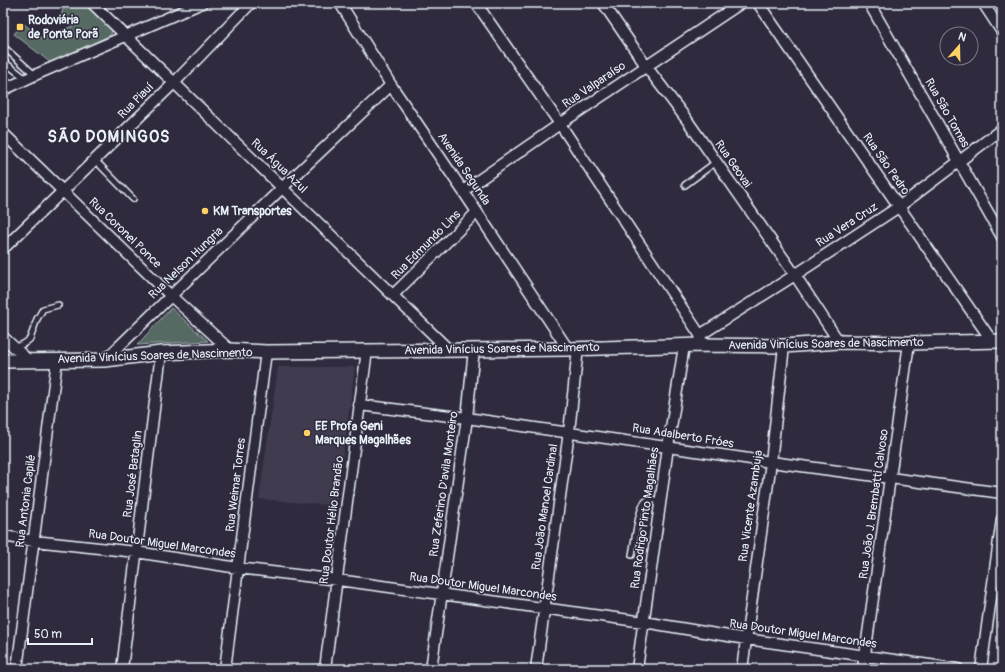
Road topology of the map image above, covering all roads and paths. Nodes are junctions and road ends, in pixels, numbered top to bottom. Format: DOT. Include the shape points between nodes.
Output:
graph roads {
  1 [pos="92,3"];
  2 [pos="202,3"];
  3 [pos="251,3"];
  4 [pos="340,3"];
  5 [pos="476,3"];
  6 [pos="603,3"];
  7 [pos="741,3"];
  8 [pos="758,3"];
  9 [pos="868,3"];
  10 [pos="983,3"];
  11 [pos="1002,32"];
  12 [pos="125,37"];
  13 [pos="6,49"];
  14 [pos="3,61"];
  15 [pos="646,66"];
  16 [pos="31,77"];
  17 [pos="174,82"];
  18 [pos="391,85"];
  19 [pos="3,90"];
  20 [pos="560,124"];
  21 [pos="1002,129"];
  22 [pos="3,133"];
  23 [pos="95,160"];
  24 [pos="716,162"];
  25 [pos="960,162"];
  26 [pos="684,185"];
  27 [pos="282,188"];
  28 [pos="64,191"];
  29 [pos="463,191"];
  30 [pos="133,199"];
  31 [pos="900,206"];
  32 [pos="477,212"];
  33 [pos="1002,237"];
  34 [pos="3,249"];
  35 [pos="795,275"];
  36 [pos="393,295"];
  37 [pos="171,296"];
  38 [pos="58,305"];
  39 [pos="3,338"];
  40 [pos="701,340"];
  41 [pos="997,341"];
  42 [pos="839,342"];
  43 [pos="909,343"];
  44 [pos="684,346"];
  45 [pos="784,346"];
  46 [pos="15,348"];
  47 [pos="573,348"];
  48 [pos="448,349"];
  49 [pos="474,349"];
  50 [pos="230,350"];
  51 [pos="367,350"];
  52 [pos="266,352"];
  53 [pos="161,353"];
  54 [pos="3,360"];
  55 [pos="28,360"];
  56 [pos="57,360"];
  57 [pos="105,360"];
  58 [pos="360,405"];
  59 [pos="467,418"];
  60 [pos="568,432"];
  61 [pos="668,447"];
  62 [pos="771,462"];
  63 [pos="891,478"];
  64 [pos="1002,493"];
  65 [pos="660,500"];
  66 [pos="1002,519"];
  67 [pos="3,536"];
  68 [pos="34,541"];
  69 [pos="136,552"];
  70 [pos="632,555"];
  71 [pos="238,568"];
  72 [pos="338,580"];
  73 [pos="442,595"];
  74 [pos="545,609"];
  75 [pos="644,622"];
  76 [pos="746,639"];
  77 [pos="865,656"];
  78 [pos="17,669"];
  79 [pos="122,669"];
  80 [pos="225,669"];
  81 [pos="325,669"];
  82 [pos="431,669"];
  83 [pos="536,669"];
  84 [pos="637,669"];
  85 [pos="742,669"];
  86 [pos="863,669"];
  87 [pos="958,669"];
  88 [pos="981,669"];
  1 -- 12 [label="street, Rua Água Azul"];
  2 -- 12 [label="street"];
  3 -- 17 [label="street, Rua Piauí"];
  4 -- 18 [label="street, Avenida Segunda"];
  5 -- 20 [label="street"];
  6 -- 15 [label="street, Rua Geovai"];
  7 -- 15 [label="street, Rua Valparaíso"];
  8 -- 31 [label="street, Rua São Pedro"];
  9 -- 25 [label="street, Rua São Tomas"];
  10 -- 11 [label="street"];
  12 -- 16 [label="street"];
  12 -- 17 [label="street, Rua Água Azul"];
  13 -- 16 [label="lane"];
  14 -- 16 [label="lane"];
  15 -- 20 [label="street, Rua Valparaíso"];
  15 -- 24 [label="street, Rua Geovai"];
  16 -- 19 [label="street"];
  17 -- 23 [label="street, Rua Piauí"];
  17 -- 27 [label="street, Rua Água Azul"];
  18 -- 27 [label="street, Rua Nelson Hungria"];
  18 -- 29 [label="street, Avenida Segunda"];
  20 -- 29 [label="street, Rua Valparaíso"];
  20 -- 40 [label="street"];
  21 -- 25 [label="street, Rua Vera Cruz"];
  22 -- 28 [label="street, Rua Coronel Ponce"];
  23 -- 28 [label="street, Rua Piauí"];
  23 -- 30 [label="lane"];
  24 -- 26 [label="lane"];
  24 -- 35 [label="street, Rua Geovai"];
  25 -- 31 [label="street, Rua Vera Cruz"];
  25 -- 33 [label="street, Rua São Tomas"];
  27 -- 36 [label="street, Rua Água Azul"];
  27 -- 37 [label="street, Rua Nelson Hungria"];
  28 -- 34 [label="street, Rua Piauí"];
  28 -- 37 [label="street, Rua Coronel Ponce"];
  29 -- 32 [label="street, Avenida Segunda"];
  31 -- 35 [label="street, Rua Vera Cruz"];
  31 -- 41 [label="street, Rua São Pedro"];
  32 -- 36 [label="street, Rua Edmundo Lins"];
  32 -- 47 [label="street, Avenida Segunda"];
  35 -- 40 [label="street, Rua Vera Cruz"];
  35 -- 42 [label="street, Rua Geovai"];
  36 -- 48 [label="street, Rua Água Azul"];
  37 -- 50 [label="street, Rua Coronel Ponce"];
  37 -- 57 [label="street, Rua Nelson Hungria"];
  38 -- 46 [label="lane" via="43,310 36,319 30,339"];
  39 -- 46 [label="street"];
  40 -- 44 [label="street, Avenida Vinícius Soares de Nascimento"];
  40 -- 45 [label="street, Avenida Vinícius Soares de Nascimento"];
  41 -- 43 [label="street, Avenida Vinícius Soares de Nascimento"];
  42 -- 43 [label="street, Avenida Vinícius Soares de Nascimento"];
  42 -- 45 [label="street, Avenida Vinícius Soares de Nascimento"];
  43 -- 63 [label="street, Rua João J. Brembatti Calvoso"];
  44 -- 47 [label="street, Avenida Vinícius Soares de Nascimento"];
  44 -- 61 [label="street, Rua Rodrigo Pinto Magalhães"];
  45 -- 62 [label="street, Rua Vicente Azambuja"];
  46 -- 55 [label="street"];
  47 -- 49 [label="street, Avenida Vinícius Soares de Nascimento"];
  47 -- 60 [label="street, Rua João Manoel Cardinal"];
  48 -- 49 [label="street, Avenida Vinícius Soares de Nascimento"];
  48 -- 51 [label="street, Avenida Vinícius Soares de Nascimento"];
  49 -- 59 [label="street, Rua Zeferino D'avila Monteiro"];
  50 -- 52 [label="street, Avenida Vinícius Soares de Nascimento"];
  50 -- 53 [label="street, Avenida Vinícius Soares de Nascimento"];
  51 -- 52 [label="street, Avenida Vinícius Soares de Nascimento"];
  51 -- 58 [label="street, Rua Doutor Hélio Brandão"];
  52 -- 71 [label="street, Rua Weimar Torres"];
  53 -- 57 [label="street, Avenida Vinícius Soares de Nascimento"];
  53 -- 69 [label="street, Rua José Bataglin"];
  54 -- 55 [label="street, Avenida Vinícius Soares de Nascimento"];
  55 -- 56 [label="street, Avenida Vinícius Soares de Nascimento"];
  56 -- 57 [label="street, Avenida Vinícius Soares de Nascimento"];
  56 -- 68 [label="street, Rua Antonia Capilé"];
  58 -- 59 [label="street, Rua Adalberto Fróes"];
  58 -- 72 [label="street, Rua Doutor Hélio Brandão"];
  59 -- 60 [label="street, Rua Adalberto Fróes"];
  59 -- 73 [label="street, Rua Zeferino D'avila Monteiro"];
  60 -- 61 [label="street, Rua Adalberto Fróes"];
  60 -- 74 [label="street, Rua João Manoel Cardinal"];
  61 -- 62 [label="street, Rua Adalberto Fróes"];
  61 -- 65 [label="street, Rua Rodrigo Pinto Magalhães"];
  62 -- 63 [label="street, Rua Adalberto Fróes"];
  62 -- 76 [label="street, Rua Vicente Azambuja"];
  63 -- 64 [label="street, Rua Adalberto Fróes"];
  63 -- 77 [label="street, Rua João J. Brembatti Calvoso"];
  65 -- 70 [label="lane" via="649,500 643,504"];
  65 -- 75 [label="street, Rua Rodrigo Pinto Magalhães"];
  66 -- 88 [label="street"];
  67 -- 68 [label="street, Rua Doutor Miguel Marcondes"];
  68 -- 69 [label="street, Rua Doutor Miguel Marcondes"];
  68 -- 78 [label="street, Rua Antonia Capilé"];
  69 -- 71 [label="street, Rua Doutor Miguel Marcondes"];
  69 -- 79 [label="street, Rua José Bataglin"];
  71 -- 72 [label="street, Rua Doutor Miguel Marcondes"];
  71 -- 80 [label="street, Rua Weimar Torres"];
  72 -- 73 [label="street, Rua Doutor Miguel Marcondes"];
  72 -- 81 [label="street, Rua Doutor Hélio Brandão"];
  73 -- 74 [label="street, Rua Doutor Miguel Marcondes"];
  73 -- 82 [label="street, Rua Zeferino D'avila Monteiro"];
  74 -- 75 [label="street, Rua Doutor Miguel Marcondes"];
  74 -- 83 [label="street, Rua João Manoel Cardinal"];
  75 -- 76 [label="street, Rua Doutor Miguel Marcondes"];
  75 -- 84 [label="street, Rua Rodrigo Pinto Magalhães"];
  76 -- 77 [label="street, Rua Doutor Miguel Marcondes"];
  76 -- 85 [label="street, Rua Vicente Azambuja"];
  77 -- 86 [label="street, Rua João J. Brembatti Calvoso"];
  77 -- 87 [label="street, Rua Doutor Miguel Marcondes"];
}
